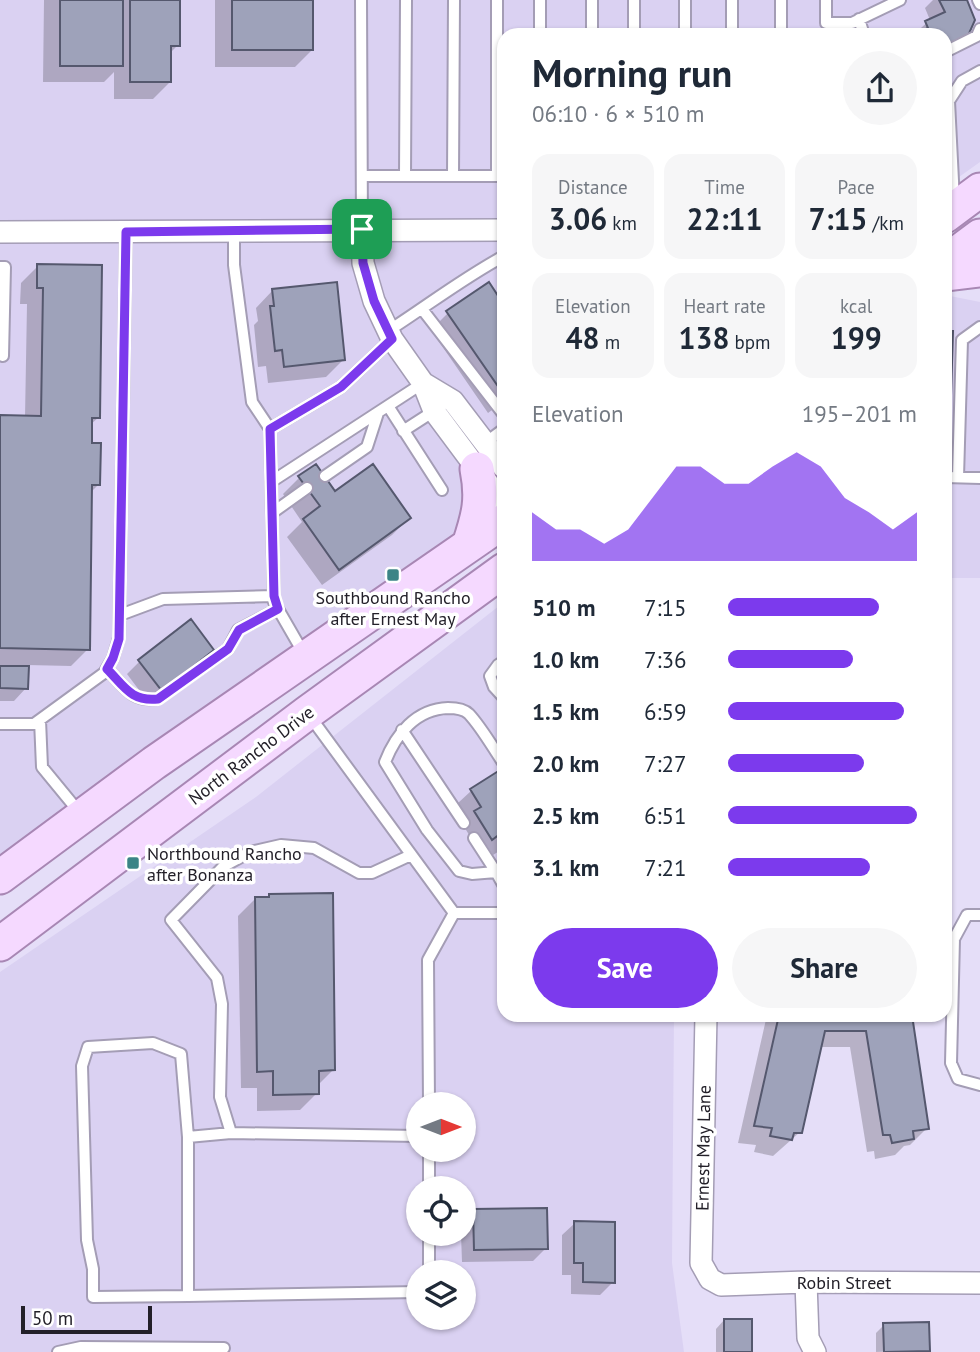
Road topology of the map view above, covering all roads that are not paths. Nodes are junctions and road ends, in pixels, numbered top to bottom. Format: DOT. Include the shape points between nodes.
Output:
graph roads {
  1 [pos="360,0"];
  2 [pos="406,0"];
  3 [pos="454,0"];
  4 [pos="497,0"];
  5 [pos="541,0"];
  6 [pos="592,0"];
  7 [pos="634,0"];
  8 [pos="685,0"];
  9 [pos="732,0"];
  10 [pos="781,0"];
  11 [pos="826,0"];
  12 [pos="870,0"];
  13 [pos="900,0"];
  14 [pos="870,14"];
  15 [pos="859,19"];
  16 [pos="826,23"];
  17 [pos="497,28"];
  18 [pos="540,28"];
  19 [pos="592,28"];
  20 [pos="634,28"];
  21 [pos="685,28"];
  22 [pos="732,28"];
  23 [pos="781,28"];
  24 [pos="826,28"];
  25 [pos="862,28"];
  26 [pos="980,29"];
  27 [pos="952,48"];
  28 [pos="980,71"];
  29 [pos="952,96"];
  30 [pos="952,129"];
  31 [pos="362,176"];
  32 [pos="405,176"];
  33 [pos="453,176"];
  34 [pos="497,176"];
  35 [pos="960,205"];
  36 [pos="362,229"];
  37 [pos="234,230"];
  38 [pos="497,230"];
  39 [pos="0,232"];
  40 [pos="126,232"];
  41 [pos="980,236"];
  42 [pos="952,257"];
  43 [pos="497,260"];
  44 [pos="0,267"];
  45 [pos="980,270"];
  46 [pos="952,273"];
  47 [pos="422,309"];
  48 [pos="980,327"];
  49 [pos="390,335"];
  50 [pos="0,355"];
  51 [pos="423,383"];
  52 [pos="388,406"];
  53 [pos="497,406"];
  54 [pos="434,411"];
  55 [pos="378,412"];
  56 [pos="270,429"];
  57 [pos="403,430"];
  58 [pos="497,443"];
  59 [pos="489,460"];
  60 [pos="325,476"];
  61 [pos="952,477"];
  62 [pos="958,477"];
  63 [pos="980,478"];
  64 [pos="271,482"];
  65 [pos="497,484"];
  66 [pos="307,488"];
  67 [pos="442,490"];
  68 [pos="272,513"];
  69 [pos="497,526"];
  70 [pos="469,545"];
  71 [pos="497,575"];
  72 [pos="274,596"];
  73 [pos="278,609"];
  74 [pos="120,615"];
  75 [pos="305,657"];
  76 [pos="497,666"];
  77 [pos="107,669"];
  78 [pos="497,690"];
  79 [pos="307,713"];
  80 [pos="40,720"];
  81 [pos="0,724"];
  82 [pos="402,730"];
  83 [pos="497,754"];
  84 [pos="83,816"];
  85 [pos="464,823"];
  86 [pos="474,838"];
  87 [pos="411,855"];
  88 [pos="496,872"];
  89 [pos="0,877"];
  90 [pos="454,913"];
  91 [pos="497,913"];
  92 [pos="980,915"];
  93 [pos="0,944"];
  94 [pos="706,1022"];
  95 [pos="952,1022"];
  96 [pos="952,1022"];
  97 [pos="980,1085"];
  98 [pos="429,1092"];
  99 [pos="231,1133"];
  100 [pos="406,1136"];
  101 [pos="188,1137"];
  102 [pos="710,1279"];
  103 [pos="806,1282"];
  104 [pos="980,1283"];
  105 [pos="406,1292"];
  106 [pos="188,1296"];
  107 [pos="223,1348"];
  108 [pos="58,1352"];
  109 [pos="815,1352"];
  1 -- 31 [label="lane"];
  2 -- 32 [label="lane"];
  3 -- 33 [label="lane"];
  4 -- 17 [label="lane"];
  5 -- 18 [label="lane"];
  6 -- 19 [label="lane"];
  7 -- 20 [label="lane"];
  8 -- 21 [label="lane"];
  9 -- 22 [label="lane"];
  10 -- 23 [label="lane"];
  11 -- 16 [label="lane"];
  12 -- 14 [label="lane"];
  13 -- 14 [label="lane"];
  14 -- 15 [label="lane"];
  15 -- 16 [label="lane"];
  15 -- 25 [label="lane"];
  16 -- 24 [label="lane"];
  26 -- 27 [label="lane" via="977,36"];
  28 -- 29 [label="lane" via="962,81"];
  30 -- 35 [label="lane"];
  31 -- 32 [label="lane"];
  31 -- 36 [label="lane"];
  32 -- 33 [label="lane"];
  33 -- 34 [label="lane"];
  36 -- 37 [label="street"];
  36 -- 38 [label="street"];
  36 -- 49 [label="street" via="363,263"];
  37 -- 40 [label="street"];
  37 -- 56 [label="lane" via="234,265 252,402"];
  39 -- 40 [label="street"];
  40 -- 74 [label="lane"];
  41 -- 42 [label="main road"];
  43 -- 47 [label="lane"];
  44 -- 50 [label="lane" via="5,267"];
  45 -- 46 [label="main road"];
  47 -- 49 [label="lane"];
  47 -- 53 [label="lane"];
  48 -- 62 [label="lane" via="962,340"];
  49 -- 51 [label="street"];
  49 -- 56 [label="lane" via="341,387"];
  51 -- 52 [label="lane"];
  51 -- 54 [label="street"];
  51 -- 59 [label="street" via="453,401"];
  52 -- 55 [label="lane"];
  52 -- 57 [label="lane"];
  54 -- 57 [label="lane"];
  54 -- 59 [label="street"];
  55 -- 60 [label="lane" via="367,447"];
  55 -- 64 [label="lane"];
  56 -- 64 [label="lane"];
  57 -- 67 [label="lane"];
  58 -- 59 [label="lane"];
  59 -- 65 [label="street"];
  59 -- 70 [label="main road"];
  61 -- 62 [label="lane"];
  62 -- 63 [label="lane"];
  64 -- 68 [label="lane"];
  66 -- 68 [label="lane"];
  68 -- 72 [label="lane"];
  69 -- 70 [label="main road"];
  70 -- 75 [label="main road"];
  71 -- 79 [label="main road, North Rancho Drive"];
  72 -- 73 [label="lane"];
  72 -- 74 [label="lane" via="163,599"];
  73 -- 75 [label="lane"];
  73 -- 77 [label="lane" via="239,630 228,649 158,699 134,697"];
  74 -- 77 [label="lane" via="119,639"];
  75 -- 84 [label="main road"];
  76 -- 78 [label="lane" via="490,676"];
  77 -- 80 [label="lane"];
  79 -- 87 [label="lane"];
  79 -- 93 [label="main road, North Rancho Drive"];
  80 -- 81 [label="lane"];
  80 -- 84 [label="lane" via="42,766"];
  82 -- 83 [label="lane" via="421,715 453,708 467,712"];
  82 -- 85 [label="lane"];
  82 -- 88 [label="lane" via="385,762 427,830 459,871"];
  84 -- 89 [label="main road"];
  86 -- 88 [label="lane"];
  87 -- 90 [label="lane"];
  87 -- 99 [label="lane" via="372,873 359,873 314,848 281,845 250,852 223,866 171,920 217,978 222,1004 220,1097"];
  90 -- 91 [label="lane"];
  90 -- 98 [label="lane" via="428,960"];
  92 -- 95 [label="lane" via="967,915 954,939"];
  94 -- 102 [label="street, Ernest May Lane" via="701,1264"];
  96 -- 97 [label="lane" via="951,1063 958,1080"];
  99 -- 100 [label="lane"];
  99 -- 101 [label="lane"];
  101 -- 106 [label="lane"];
  101 -- 106 [label="lane" via="181,1054 153,1043 88,1047 82,1066 93,1297"];
  102 -- 103 [label="street, Robin Street" via="721,1284"];
  103 -- 104 [label="street, Robin Street"];
  103 -- 109 [label="street" via="808,1338"];
  105 -- 106 [label="lane"];
  107 -- 108 [label="lane"];
}
